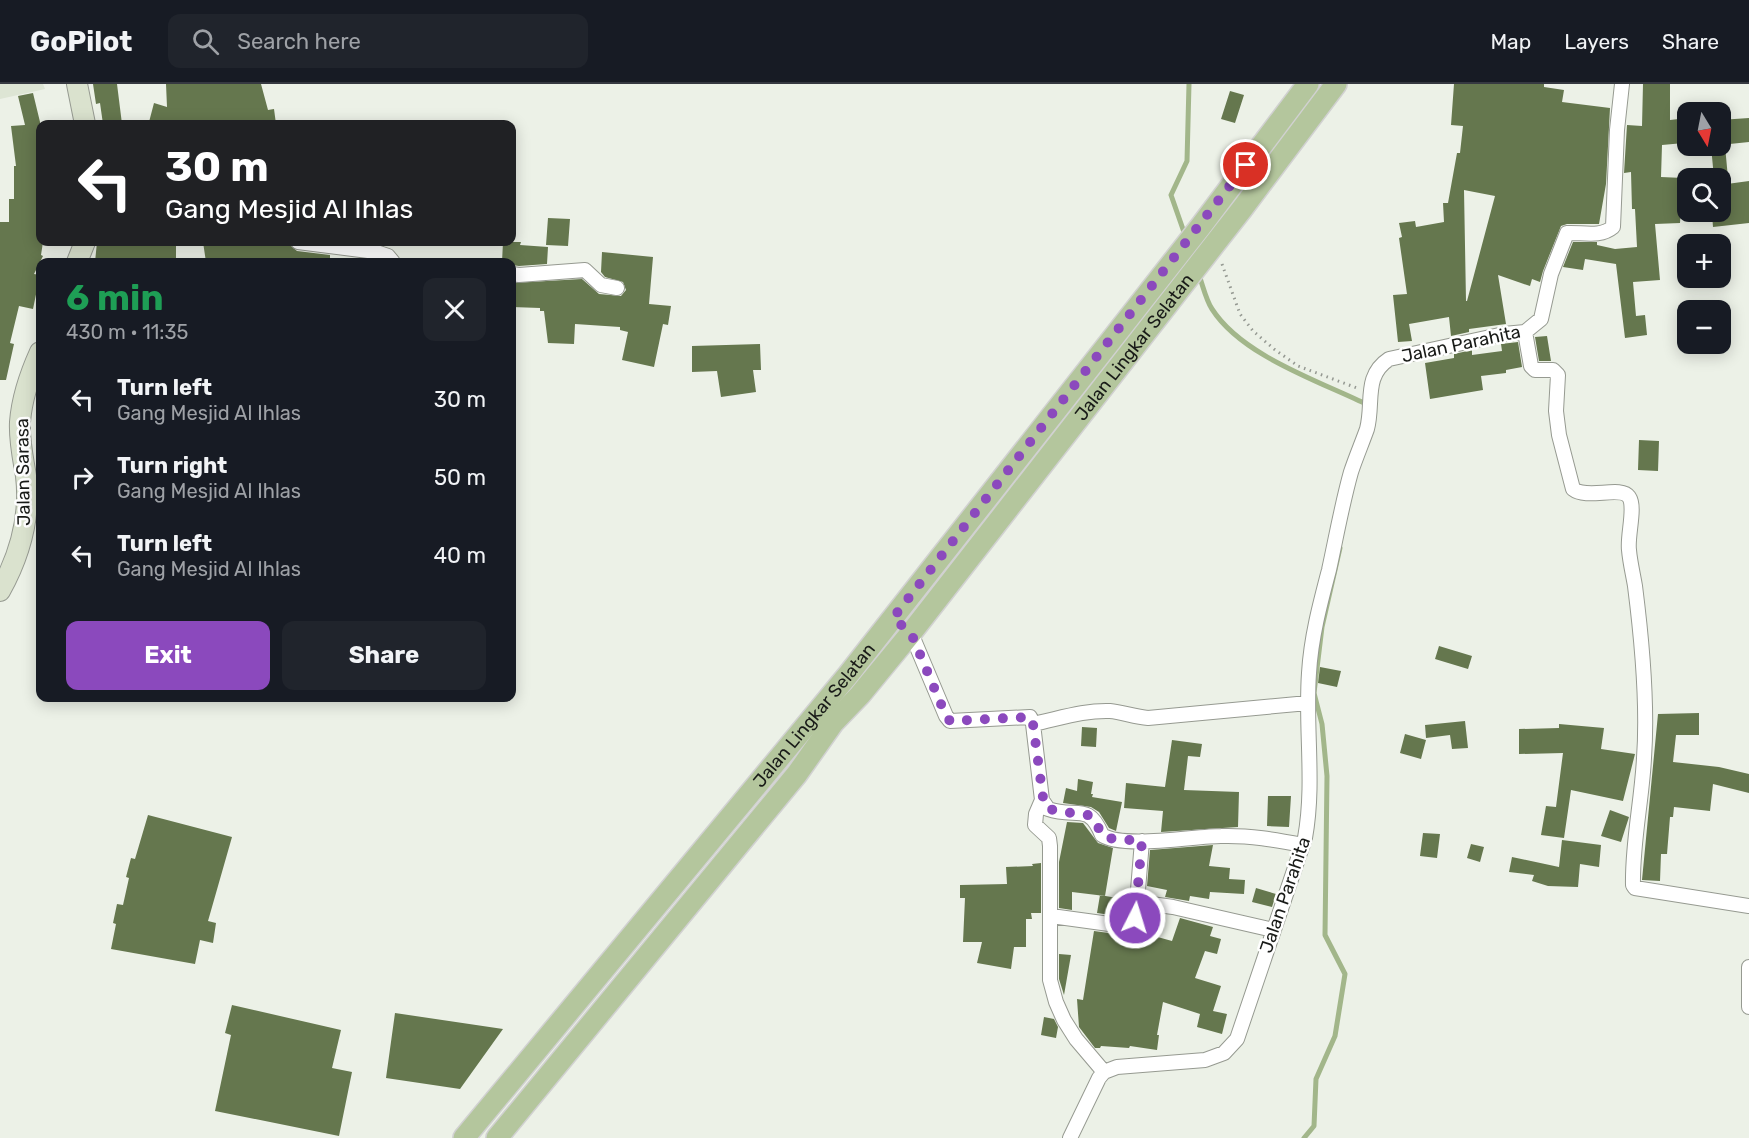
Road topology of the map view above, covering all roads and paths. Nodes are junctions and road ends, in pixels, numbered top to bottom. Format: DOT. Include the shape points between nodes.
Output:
graph roads {
  1 [pos="77,84"];
  2 [pos="1308,84"];
  3 [pos="1336,84"];
  4 [pos="1622,84"];
  5 [pos="84,120"];
  6 [pos="1216,242"];
  7 [pos="329,246"];
  8 [pos="390,258"];
  9 [pos="516,275"];
  10 [pos="617,288"];
  11 [pos="1525,333"];
  12 [pos="36,361"];
  13 [pos="1370,398"];
  14 [pos="0,591"];
  15 [pos="893,618"];
  16 [pos="911,633"];
  17 [pos="1308,703"];
  18 [pos="1033,724"];
  19 [pos="1042,800"];
  20 [pos="1142,841"];
  21 [pos="1303,845"];
  22 [pos="1137,902"];
  23 [pos="1749,906"];
  24 [pos="1051,916"];
  25 [pos="1273,930"];
  26 [pos="1749,967"];
  27 [pos="1749,1007"];
  28 [pos="1104,1072"];
  29 [pos="464,1138"];
  30 [pos="497,1138"];
  31 [pos="1070,1138"];
  1 -- 5 [label="street"];
  2 -- 15 [label="main road, Jalan Lingkar Selatan"];
  3 -- 6 [label="main road, Jalan Lingkar Selatan"];
  4 -- 11 [label="street, Jalan Parahita" via="1613,227 1593,234 1568,233 1551,274 1541,319"];
  6 -- 13 [label="path" via="1240,314 1253,331 1298,366"];
  6 -- 16 [label="main road, Jalan Lingkar Selatan"];
  7 -- 8 [label="street" via="375,252"];
  9 -- 10 [label="street" via="585,270 601,285"];
  11 -- 13 [label="street, Jalan Parahita" via="1389,359 1373,376"];
  11 -- 23 [label="street" via="1535,370 1553,370 1557,375 1559,435 1573,489 1587,494 1626,493 1632,508 1628,538 1640,637 1645,757 1633,885"];
  12 -- 14 [label="street, Jalan Sarasa" via="27,381 20,421 26,526"];
  13 -- 17 [label="street, Jalan Parahita" via="1366,429 1351,473 1315,628"];
  15 -- 16 [label="main road"];
  15 -- 29 [label="main road, Jalan Lingkar Selatan"];
  16 -- 18 [label="street" via="950,721 1027,716"];
  16 -- 30 [label="main road, Jalan Lingkar Selatan" via="833,723 797,774"];
  17 -- 18 [label="street" via="1148,718 1113,711 1091,712"];
  17 -- 21 [label="street, Jalan Parahita" via="1310,813"];
  18 -- 19 [label="street"];
  19 -- 20 [label="street" via="1054,811 1093,817 1107,838"];
  19 -- 24 [label="street" via="1035,825 1049,838"];
  20 -- 21 [label="street" via="1236,836"];
  20 -- 22 [label="street"];
  21 -- 25 [label="street, Jalan Parahita"];
  22 -- 24 [label="street" via="1135,918 1124,926"];
  22 -- 25 [label="street"];
  24 -- 28 [label="street" via="1050,980 1056,1002 1076,1039"];
  25 -- 28 [label="street, Jalan Parahita" via="1237,1039 1224,1053 1183,1064 1117,1067"];
  26 -- 27 [label="street"];
  28 -- 31 [label="street"];
}
